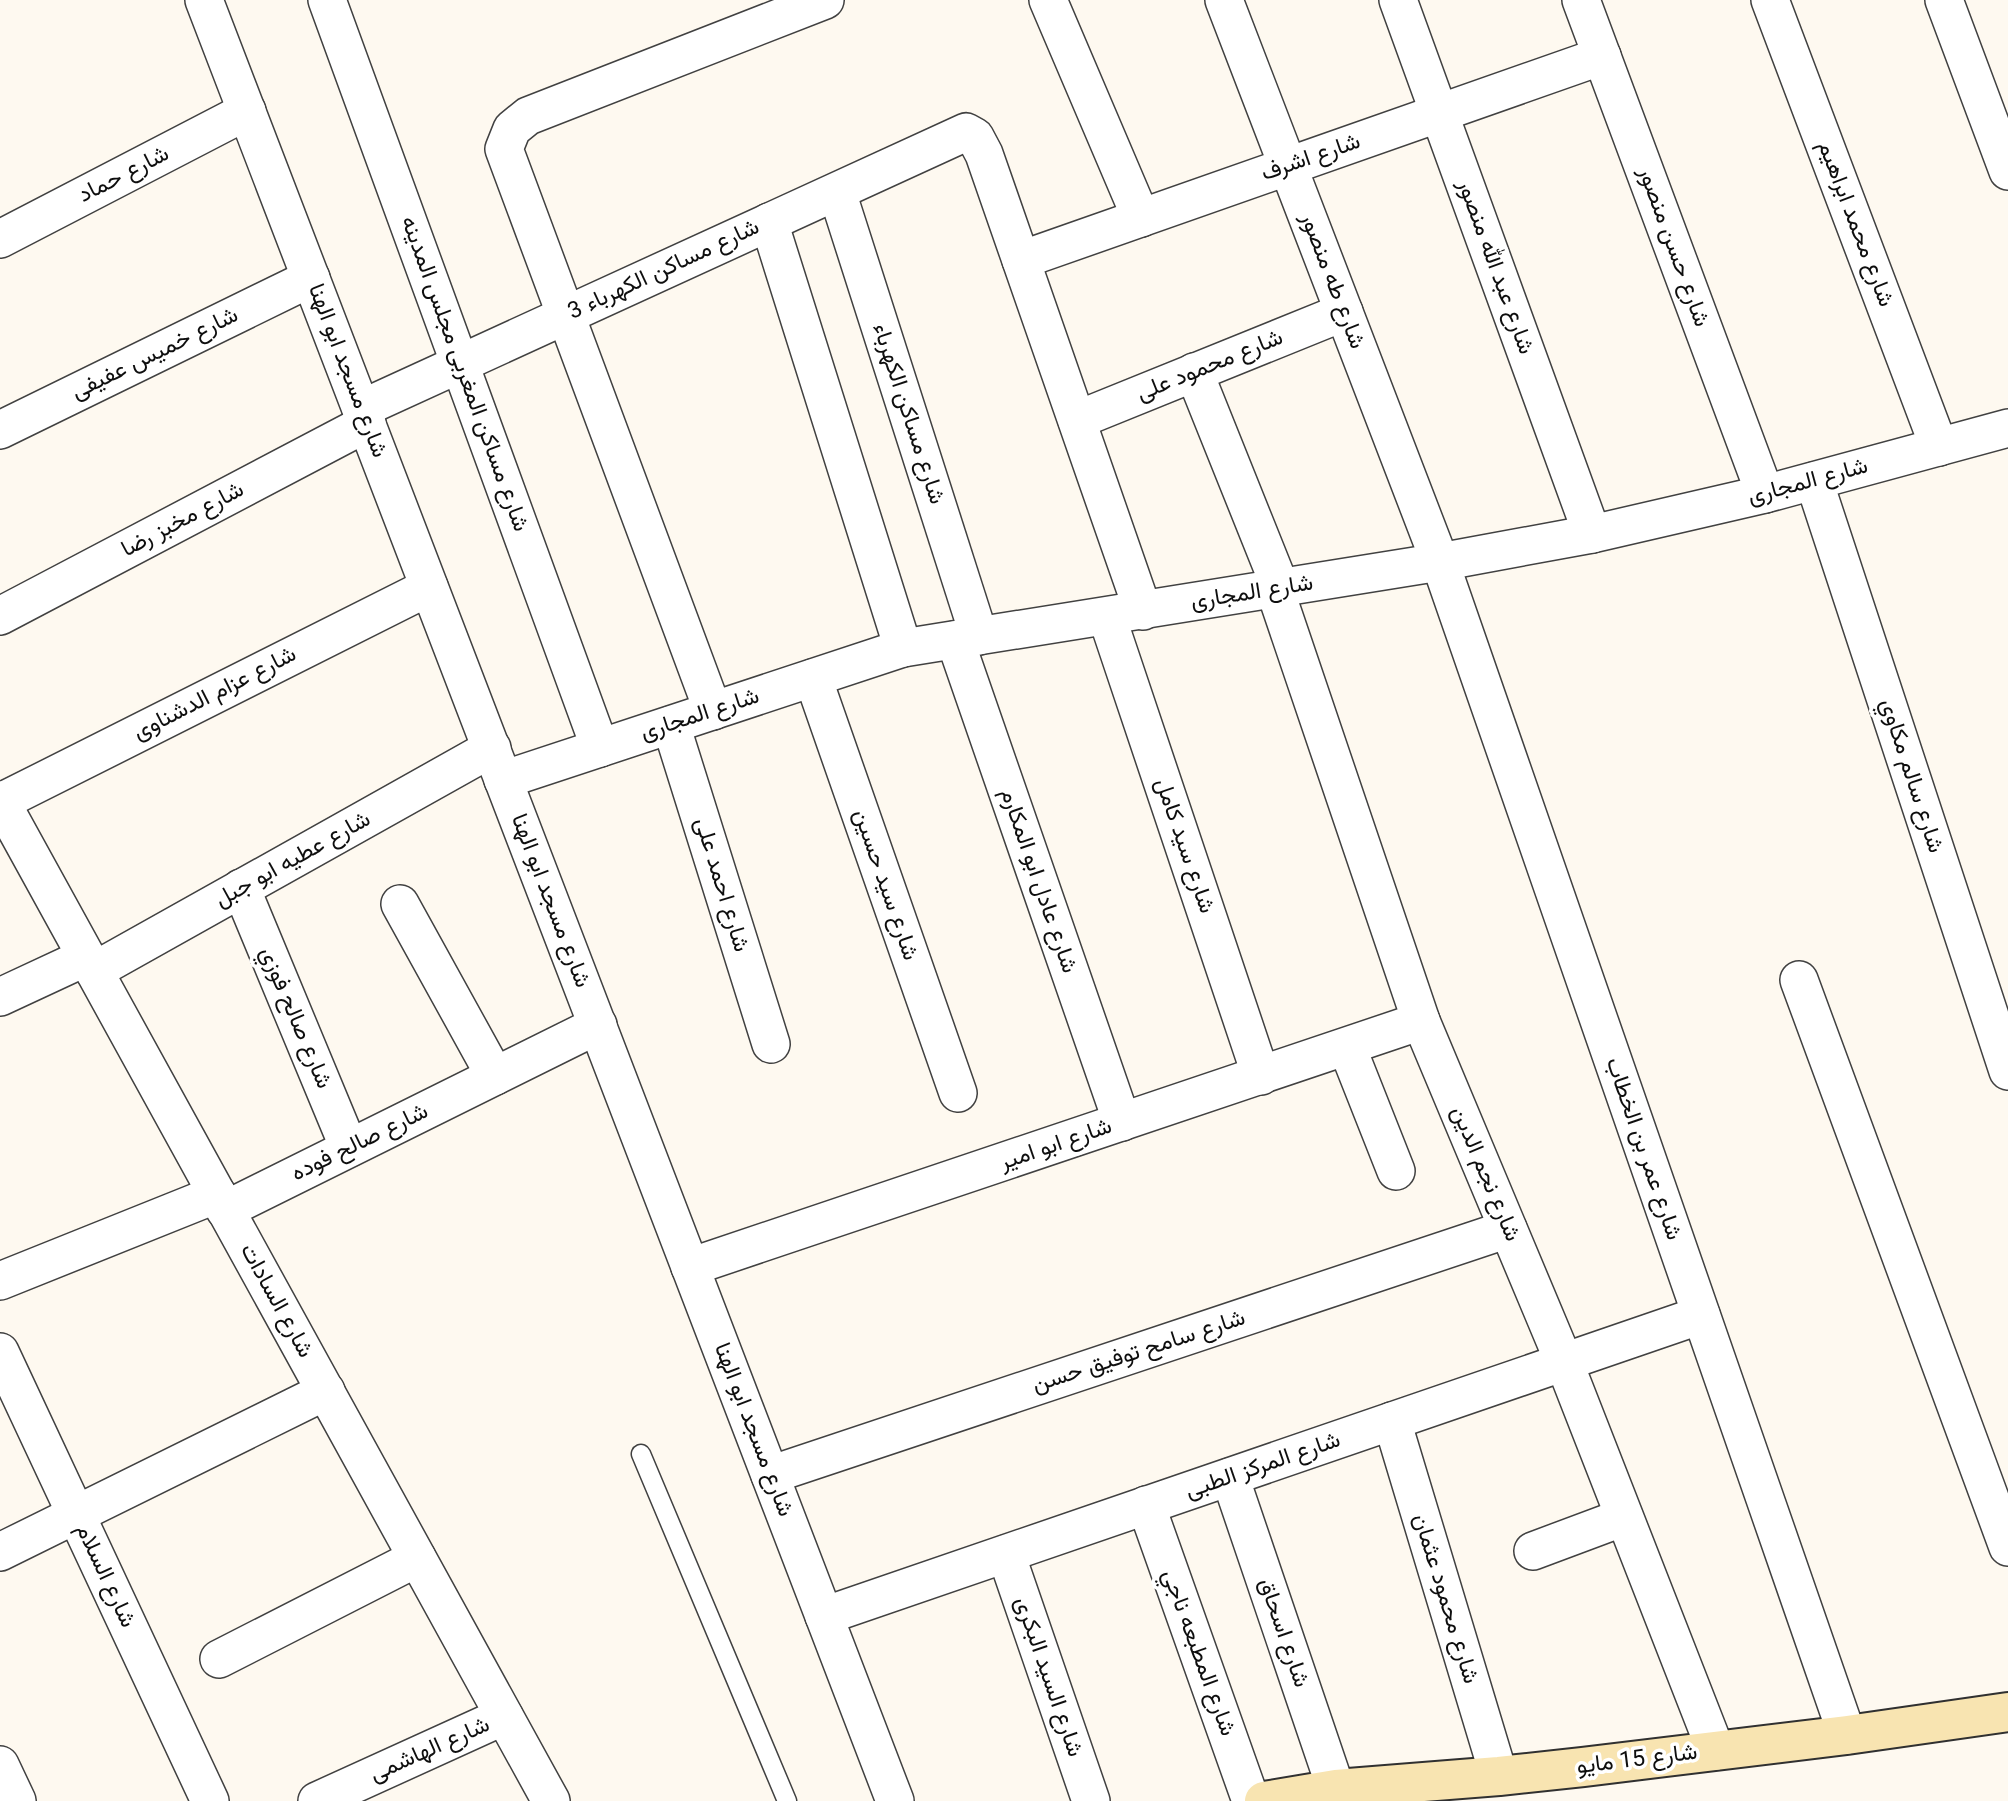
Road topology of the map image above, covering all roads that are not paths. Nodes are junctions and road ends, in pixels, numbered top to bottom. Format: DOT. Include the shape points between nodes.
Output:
graph roads {
  1 [pos="204,0"];
  2 [pos="327,0"];
  3 [pos="825,0"];
  4 [pos="1048,0"];
  5 [pos="1224,0"];
  6 [pos="1398,0"];
  7 [pos="1581,0"];
  8 [pos="1770,0"];
  9 [pos="1944,0"];
  10 [pos="1602,56"];
  11 [pos="247,111"];
  12 [pos="1439,113"];
  13 [pos="1288,166"];
  14 [pos="2008,171"];
  15 [pos="836,192"];
  16 [pos="1141,218"];
  17 [pos="769,222"];
  18 [pos="0,239"];
  19 [pos="1021,260"];
  20 [pos="311,278"];
  21 [pos="1344,312"];
  22 [pos="566,315"];
  23 [pos="460,363"];
  24 [pos="1194,372"];
  25 [pos="364,416"];
  26 [pos="1077,420"];
  27 [pos="2008,428"];
  28 [pos="0,430"];
  29 [pos="1939,447"];
  30 [pos="1814,481"];
  31 [pos="1765,494"];
  32 [pos="1592,534"];
  33 [pos="1440,562"];
  34 [pos="429,587"];
  35 [pos="1278,589"];
  36 [pos="1143,611"];
  37 [pos="0,616"];
  38 [pos="1107,617"];
  39 [pos="967,638"];
  40 [pos="903,648"];
  41 [pos="813,678"];
  42 [pos="713,710"];
  43 [pos="671,725"];
  44 [pos="600,748"];
  45 [pos="497,764"];
  46 [pos="0,801"];
  47 [pos="241,888"];
  48 [pos="400,904"];
  49 [pos="90,964"];
  50 [pos="1799,980"];
  51 [pos="0,997"];
  52 [pos="1421,1021"];
  53 [pos="598,1025"];
  54 [pos="771,1044"];
  55 [pos="1347,1047"];
  56 [pos="2008,1071"];
  57 [pos="495,1076"];
  58 [pos="1261,1076"];
  59 [pos="958,1093"];
  60 [pos="1122,1122"];
  61 [pos="349,1148"];
  62 [pos="1396,1171"];
  63 [pos="221,1202"];
  64 [pos="1508,1229"];
  65 [pos="690,1267"];
  66 [pos="0,1281"];
  67 [pos="1701,1315"];
  68 [pos="0,1352"];
  69 [pos="1564,1362"];
  70 [pos="326,1391"];
  71 [pos="1392,1421"];
  72 [pos="641,1454"];
  73 [pos="770,1475"];
  74 [pos="1230,1477"];
  75 [pos="1146,1506"];
  76 [pos="76,1514"];
  77 [pos="1624,1517"];
  78 [pos="2008,1547"];
  79 [pos="1533,1551"];
  80 [pos="0,1552"];
  81 [pos="1006,1554"];
  82 [pos="417,1558"];
  83 [pos="824,1616"];
  84 [pos="219,1659"];
  85 [pos="2008,1712"];
  86 [pos="505,1716"];
  87 [pos="1847,1735"];
  88 [pos="1716,1751"];
  89 [pos="0,1765"];
  90 [pos="1499,1776"];
  91 [pos="1336,1789"];
  92 [pos="1394,1793"];
  93 [pos="17,1801"];
  94 [pos="210,1801"];
  95 [pos="317,1801"];
  96 [pos="551,1801"];
  97 [pos="787,1801"];
  98 [pos="895,1801"];
  99 [pos="1091,1801"];
  100 [pos="1251,1801"];
  101 [pos="1264,1801"];
  1 -- 11 [label="street, شارع مسجد ابو الهنا"];
  2 -- 23 [label="street, شارع مساكن المغربى مجلس المدينه"];
  3 -- 22 [label="street" via="528,116 512,129 504,149"];
  4 -- 16 [label="street"];
  5 -- 13 [label="street, شارع طه منصور"];
  6 -- 12 [label="street, شارع عبد الله منصور"];
  7 -- 10 [label="street, شارع حسن منصور"];
  8 -- 29 [label="street, شارع محمد ابراهيم"];
  9 -- 14 [label="street"];
  10 -- 12 [label="street, شارع اشرف"];
  10 -- 31 [label="street, شارع حسن منصور"];
  11 -- 18 [label="street, شارع حماد"];
  11 -- 20 [label="street, شارع مسجد ابو الهنا"];
  12 -- 13 [label="street, شارع اشرف"];
  12 -- 32 [label="street, شارع عبد الله منصور"];
  13 -- 16 [label="street, شارع اشرف"];
  13 -- 21 [label="street, شارع طه منصور"];
  15 -- 17 [label="street, شارع مساكن الكهرباء 3"];
  15 -- 19 [label="street, شارع مساكن الكهرباء 3" via="966,132 981,145"];
  15 -- 39 [label="street, شارع مساكن الكهرباء"];
  16 -- 19 [label="street, شارع اشرف"];
  17 -- 22 [label="street, شارع مساكن الكهرباء 3"];
  17 -- 40 [label="street"];
  19 -- 26 [label="street"];
  20 -- 25 [label="street, شارع مسجد ابو الهنا"];
  20 -- 28 [label="street, شارع خميس عفيفى"];
  21 -- 24 [label="street, شارع محمود على"];
  21 -- 33 [label="street, شارع طه منصور"];
  22 -- 23 [label="street, شارع مساكن الكهرباء 3"];
  22 -- 42 [label="street"];
  23 -- 25 [label="street, شارع مساكن الكهرباء 3"];
  23 -- 44 [label="street, شارع مساكن المغربى مجلس المدينه"];
  24 -- 26 [label="street, شارع محمود على"];
  24 -- 35 [label="street, شارع نجم الدين"];
  25 -- 34 [label="street, شارع مسجد ابو الهنا"];
  25 -- 37 [label="street, شارع مخبز رضا"];
  26 -- 36 [label="street"];
  27 -- 29 [label="street, شارع المجارى"];
  29 -- 30 [label="street, شارع المجارى"];
  30 -- 31 [label="street, شارع المجارى"];
  30 -- 56 [label="street, شارع سالم مكاوي"];
  31 -- 32 [label="street, شارع المجارى"];
  32 -- 33 [label="street, شارع المجارى"];
  33 -- 35 [label="street, شارع المجارى"];
  33 -- 67 [label="street, شارع عمر بن الخطاب"];
  34 -- 45 [label="street, شارع مسجد ابو الهنا"];
  34 -- 46 [label="street, شارع عزام الدشناوى"];
  35 -- 36 [label="street, شارع المجارى"];
  35 -- 52 [label="street, شارع نجم الدين"];
  36 -- 38 [label="street, شارع المجارى"];
  38 -- 39 [label="street, شارع المجارى"];
  38 -- 58 [label="street, شارع سيد كامل"];
  39 -- 40 [label="street, شارع المجارى"];
  39 -- 60 [label="street, شارع عادل ابو المكارم"];
  40 -- 41 [label="street, شارع المجارى"];
  41 -- 42 [label="street, شارع المجارى"];
  41 -- 59 [label="street, شارع سيد حسين"];
  42 -- 43 [label="street, شارع المجارى"];
  43 -- 44 [label="street, شارع المجارى"];
  43 -- 54 [label="street, شارع احمد على"];
  44 -- 45 [label="street, شارع المجارى"];
  45 -- 47 [label="street, شارع عطيه ابو جبل"];
  45 -- 53 [label="street, شارع مسجد ابو الهنا"];
  46 -- 49 [label="street, شارع السادات"];
  47 -- 49 [label="street, شارع عطيه ابو جبل"];
  47 -- 61 [label="street, شارع صالح فوزي"];
  48 -- 57 [label="street"];
  49 -- 51 [label="street, شارع عطيه ابو جبل"];
  49 -- 63 [label="street, شارع السادات"];
  50 -- 78 [label="street"];
  52 -- 55 [label="street, شارع ابو امير"];
  52 -- 64 [label="street, شارع نجم الدين"];
  53 -- 57 [label="street, شارع صالح فوده"];
  53 -- 65 [label="street, شارع مسجد ابو الهنا"];
  55 -- 58 [label="street, شارع ابو امير"];
  55 -- 62 [label="street"];
  57 -- 61 [label="street, شارع صالح فوده"];
  58 -- 60 [label="street, شارع ابو امير"];
  60 -- 65 [label="street, شارع ابو امير"];
  61 -- 63 [label="street, شارع صالح فوده"];
  63 -- 66 [label="street, شارع صالح فوده"];
  63 -- 70 [label="street, شارع السادات"];
  64 -- 69 [label="street, شارع نجم الدين"];
  64 -- 73 [label="street, شارع سامح توفيق حسن"];
  65 -- 73 [label="street, شارع مسجد ابو الهنا"];
  67 -- 69 [label="street, شارع المركز الطبى"];
  67 -- 87 [label="street, شارع عمر بن الخطاب"];
  68 -- 76 [label="street, شارع السلام"];
  69 -- 71 [label="street, شارع المركز الطبى"];
  69 -- 77 [label="street, شارع نجم الدين"];
  70 -- 76 [label="street"];
  70 -- 82 [label="street, شارع السادات"];
  71 -- 74 [label="street, شارع المركز الطبى"];
  71 -- 90 [label="street, شارع محمود عثمان"];
  72 -- 97 [label="lane"];
  73 -- 83 [label="street, شارع مسجد ابو الهنا"];
  74 -- 75 [label="street, شارع المركز الطبى"];
  74 -- 91 [label="street, شارع اسحاق"];
  75 -- 81 [label="street, شارع المركز الطبى"];
  75 -- 100 [label="street, شارع المطبعه ناجي"];
  76 -- 80 [label="street"];
  76 -- 94 [label="street, شارع السلام"];
  77 -- 79 [label="street"];
  77 -- 88 [label="street, شارع نجم الدين"];
  81 -- 83 [label="street, شارع المركز الطبى"];
  81 -- 99 [label="street, شارع السيد البكرى"];
  82 -- 84 [label="street"];
  82 -- 86 [label="street, شارع السادات"];
  83 -- 98 [label="street, شارع مسجد ابو الهنا"];
  85 -- 87 [label="main road, شارع 15 مايو"];
  86 -- 95 [label="street, شارع الهاشمى"];
  86 -- 96 [label="street, شارع السادات"];
  87 -- 88 [label="main road, شارع 15 مايو"];
  88 -- 90 [label="main road, شارع 15 مايو"];
  89 -- 93 [label="street"];
  90 -- 92 [label="main road, شارع 15 مايو"];
  91 -- 92 [label="main road, شارع 15 مايو"];
  91 -- 101 [label="main road, شارع 15 مايو"];
}
